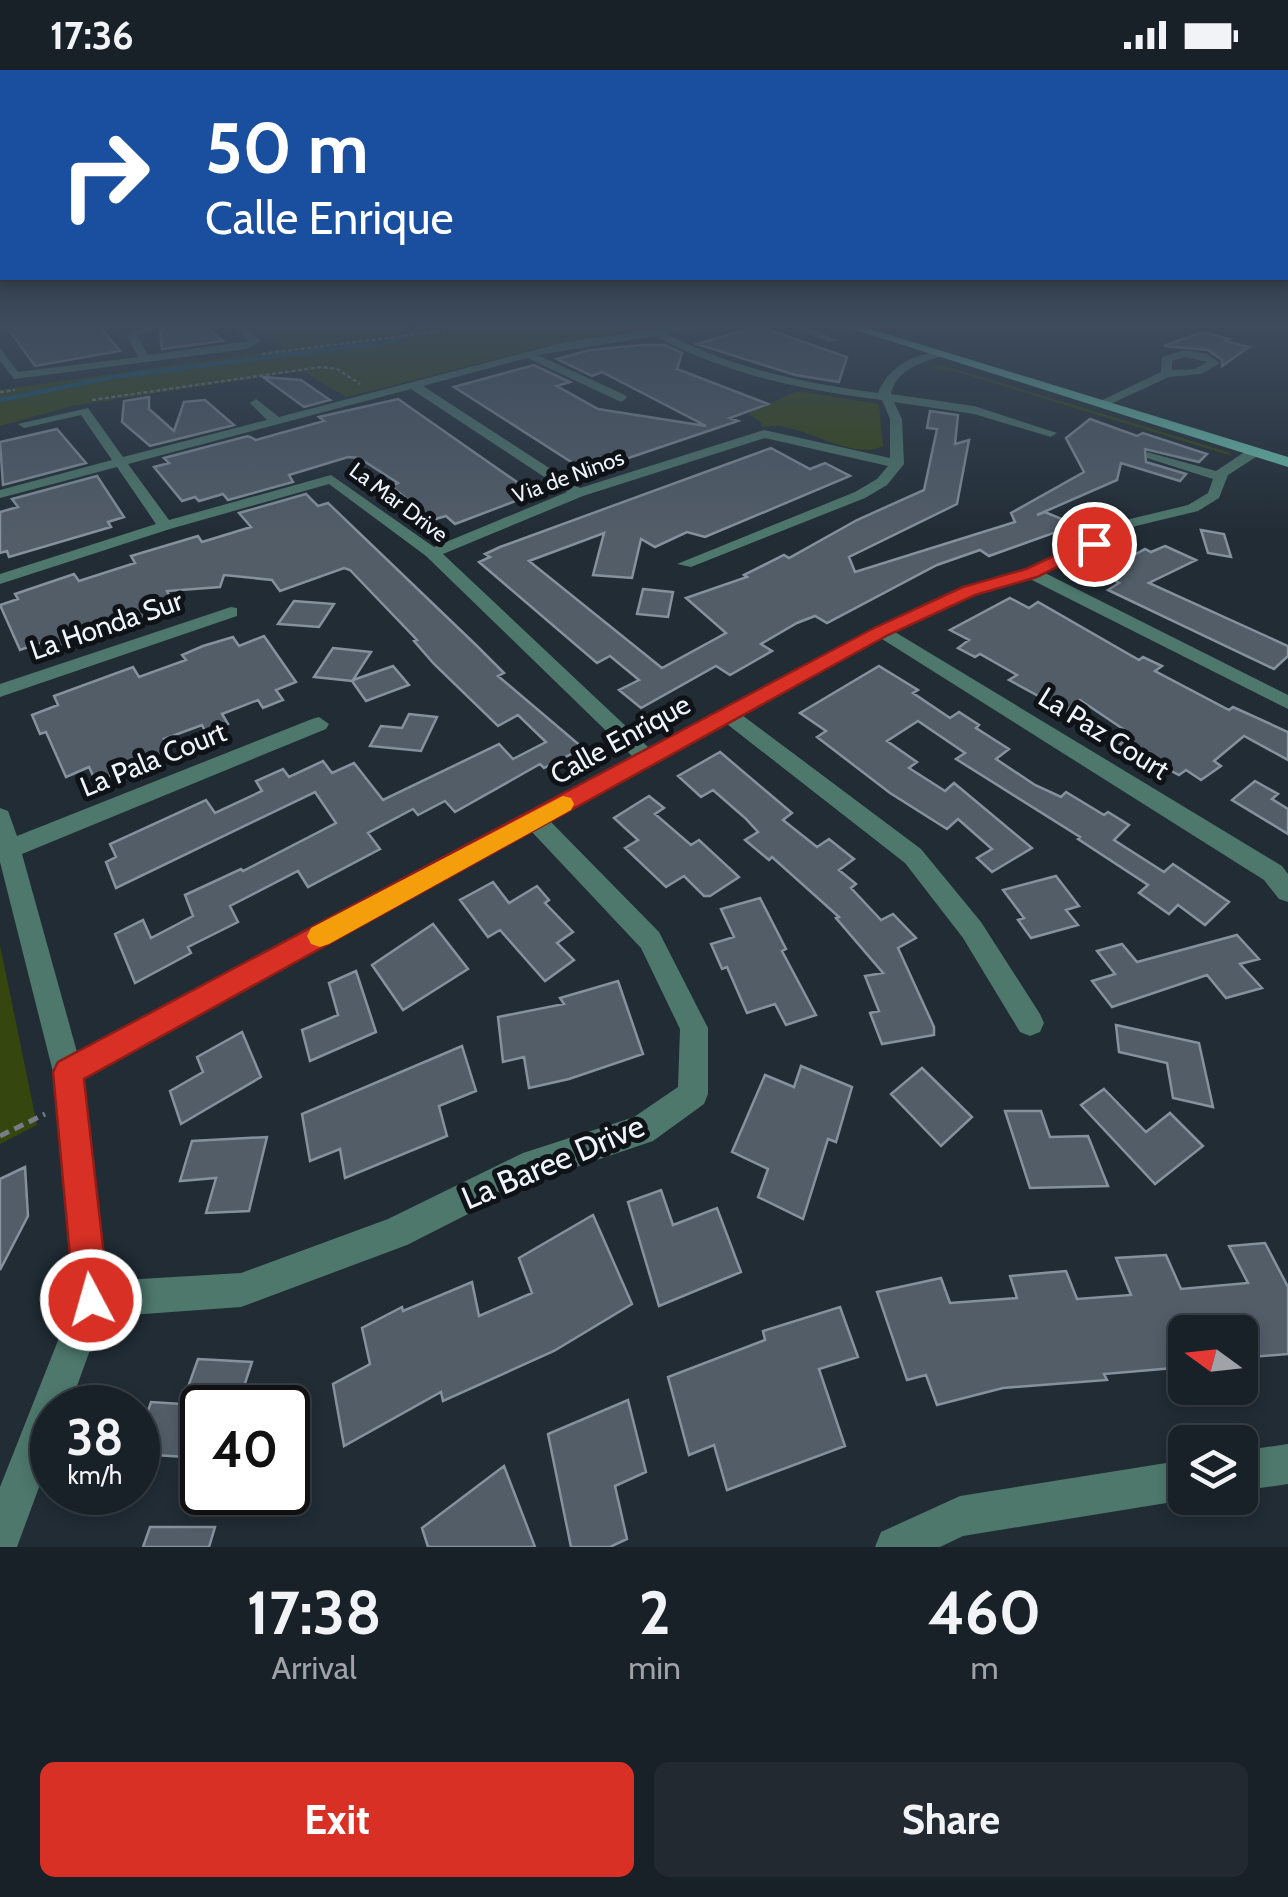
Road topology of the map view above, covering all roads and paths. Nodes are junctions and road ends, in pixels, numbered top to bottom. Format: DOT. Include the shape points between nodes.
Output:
graph roads {
  1 [pos="123,396"];
  2 [pos="371,396"];
  3 [pos="430,396"];
  4 [pos="617,396"];
  5 [pos="870,396"];
  6 [pos="897,396"];
  7 [pos="1078,396"];
  8 [pos="1118,396"];
  9 [pos="621,398"];
  10 [pos="890,399"];
  11 [pos="82,402"];
  12 [pos="256,403"];
  13 [pos="1102,403"];
  14 [pos="276,421"];
  15 [pos="24,424"];
  16 [pos="1051,433"];
  17 [pos="1254,452"];
  18 [pos="1152,454"];
  19 [pos="117,462"];
  20 [pos="1288,462"];
  21 [pos="896,464"];
  22 [pos="1221,477"];
  23 [pos="0,494"];
  24 [pos="578,494"];
  25 [pos="165,526"];
  26 [pos="432,553"];
  27 [pos="685,564"];
  28 [pos="1032,573"];
  29 [pos="0,579"];
  30 [pos="230,612"];
  31 [pos="882,631"];
  32 [pos="0,690"];
  33 [pos="1288,703"];
  34 [pos="727,714"];
  35 [pos="319,724"];
  36 [pos="648,758"];
  37 [pos="0,818"];
  38 [pos="535,820"];
  39 [pos="9,850"];
  40 [pos="1288,892"];
  41 [pos="1030,1023"];
  42 [pos="70,1086"];
  43 [pos="0,1136"];
  44 [pos="91,1300"];
  45 [pos="1288,1464"];
  46 [pos="1258,1469"];
  47 [pos="1168,1483"];
  48 [pos="0,1540"];
  49 [pos="896,1547"];
  1 -- 11 [label="path"];
  2 -- 14 [label="street"];
  3 -- 24 [label="street"];
  4 -- 9 [label="street"];
  5 -- 10 [label="street"];
  6 -- 10 [label="street"];
  7 -- 13 [label="main road"];
  8 -- 13 [label="street"];
  10 -- 16 [label="street" via="977,411"];
  10 -- 21 [label="street"];
  12 -- 14 [label="street"];
  13 -- 17 [label="main road"];
  14 -- 19 [label="street"];
  15 -- 19 [label="street" via="84,412"];
  17 -- 20 [label="main road"];
  17 -- 22 [label="street, Calle Enrique"];
  18 -- 22 [label="street"];
  19 -- 23 [label="street"];
  19 -- 25 [label="street"];
  21 -- 24 [label="street, Via de Ninos" via="764,434"];
  21 -- 27 [label="street" via="860,495"];
  22 -- 28 [label="street, Calle Enrique" via="1214,495 1193,508 1131,523"];
  24 -- 26 [label="street, Via de Ninos"];
  25 -- 26 [label="street, La Mar Drive" via="331,479"];
  25 -- 29 [label="street, La Mar Drive"];
  26 -- 36 [label="street, La Mar Drive"];
  28 -- 31 [label="street, Calle Enrique" via="969,591"];
  28 -- 33 [label="street"];
  30 -- 32 [label="street, La Honda Sur"];
  31 -- 34 [label="street, Calle Enrique"];
  31 -- 40 [label="street, La Paz Court" via="1272,873"];
  34 -- 36 [label="street, Calle Enrique"];
  34 -- 41 [label="street" via="914,856 972,930"];
  35 -- 39 [label="street, La Pala Court"];
  36 -- 38 [label="street, Calle Enrique"];
  37 -- 39 [label="street"];
  38 -- 42 [label="street, Calle Enrique"];
  38 -- 44 [label="street, La Baree Drive" via="650,940 694,1028 693,1094 642,1130 524,1169 394,1233 242,1290"];
  39 -- 42 [label="street"];
  42 -- 43 [label="path"];
  42 -- 44 [label="street"];
  44 -- 48 [label="street"];
  45 -- 46 [label="street"];
  47 -- 49 [label="street" via="960,1516"];
}
